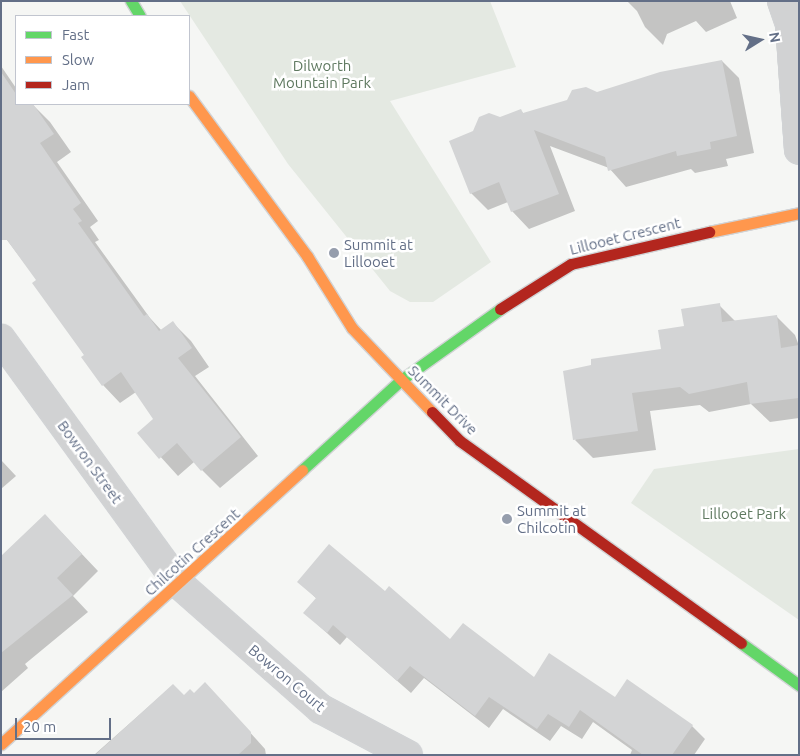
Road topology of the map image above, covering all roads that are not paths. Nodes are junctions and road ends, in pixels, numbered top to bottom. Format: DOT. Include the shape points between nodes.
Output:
graph roads {
  1 [pos="131,1"];
  2 [pos="782,1"];
  3 [pos="139,15"];
  4 [pos="190,97"];
  5 [pos="799,150"];
  6 [pos="799,213"];
  7 [pos="1,339"];
  8 [pos="401,380"];
  9 [pos="179,584"];
  10 [pos="799,685"];
  11 [pos="1,744"];
  12 [pos="408,755"];
  1 -- 3 [label="street"];
  2 -- 5 [label="street" via="790,24"];
  4 -- 8 [label="street, Summit Drive" via="307,256 352,328"];
  6 -- 8 [label="street, Lillooet Crescent" via="571,264 497,311"];
  7 -- 9 [label="street, Bowron Street"];
  8 -- 9 [label="street, Chilcotin Crescent"];
  8 -- 10 [label="street, Summit Drive" via="460,441"];
  9 -- 11 [label="street, Chilcotin Crescent"];
  9 -- 12 [label="street, Bowron Court" via="321,709"];
}
